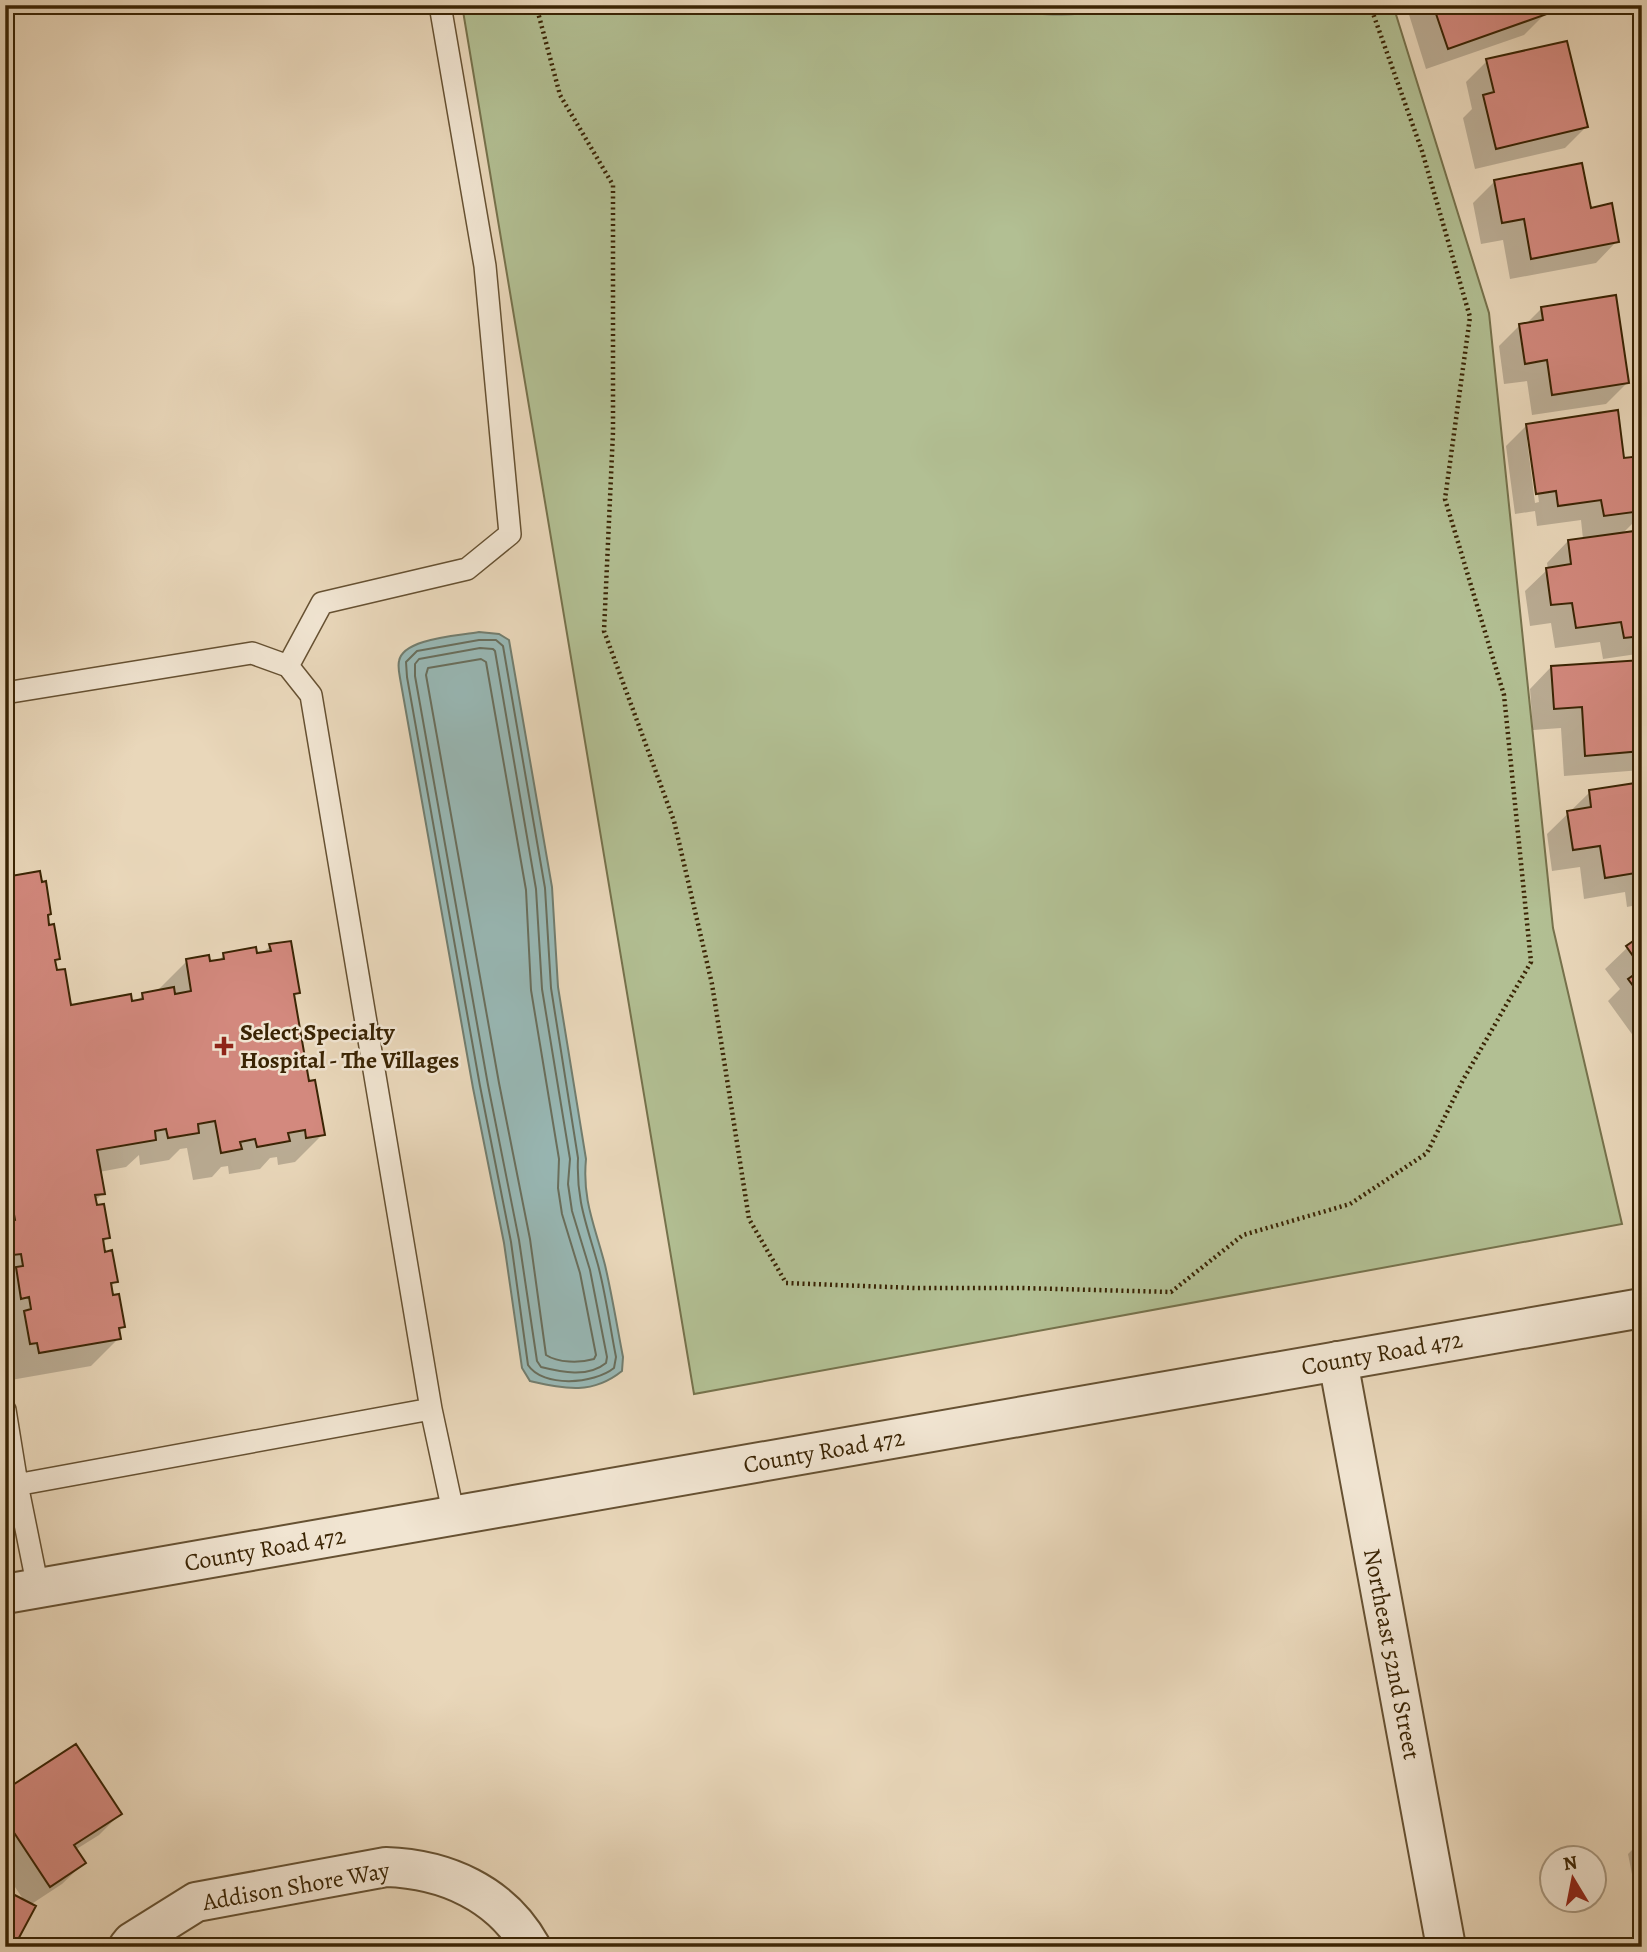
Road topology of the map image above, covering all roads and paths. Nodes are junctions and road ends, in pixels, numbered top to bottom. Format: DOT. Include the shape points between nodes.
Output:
graph roads {
  1 [pos="439,5"];
  2 [pos="536,5"];
  3 [pos="1370,5"];
  4 [pos="288,666"];
  5 [pos="5,693"];
  6 [pos="1642,1308"];
  7 [pos="1338,1361"];
  8 [pos="431,1409"];
  9 [pos="5,1410"];
  10 [pos="11,1485"];
  11 [pos="454,1516"];
  12 [pos="21,1591"];
  13 [pos="128,1947"];
  14 [pos="531,1947"];
  15 [pos="1446,1947"];
  1 -- 4 [label="lane" via="485,266 510,534 467,569 323,603"];
  2 -- 3 [label="path" via="560,95 613,185 612,432 604,631 674,821 712,984 749,1219 786,1283 1171,1292 1243,1235 1350,1204 1427,1153 1531,962 1504,695 1445,499 1470,317 1422,150"];
  4 -- 5 [label="lane" via="252,653"];
  4 -- 8 [label="lane" via="311,695"];
  6 -- 7 [label="street, County Road 472"];
  7 -- 11 [label="street, County Road 472"];
  7 -- 15 [label="street, Northeast 52nd Street"];
  8 -- 10 [label="lane"];
  8 -- 11 [label="lane"];
  9 -- 10 [label="lane"];
  10 -- 12 [label="lane"];
  11 -- 12 [label="street, County Road 472"];
  13 -- 14 [label="street, Addison Shore Way" via="196,1902 386,1867 416,1868 479,1893 502,1909"];
}
